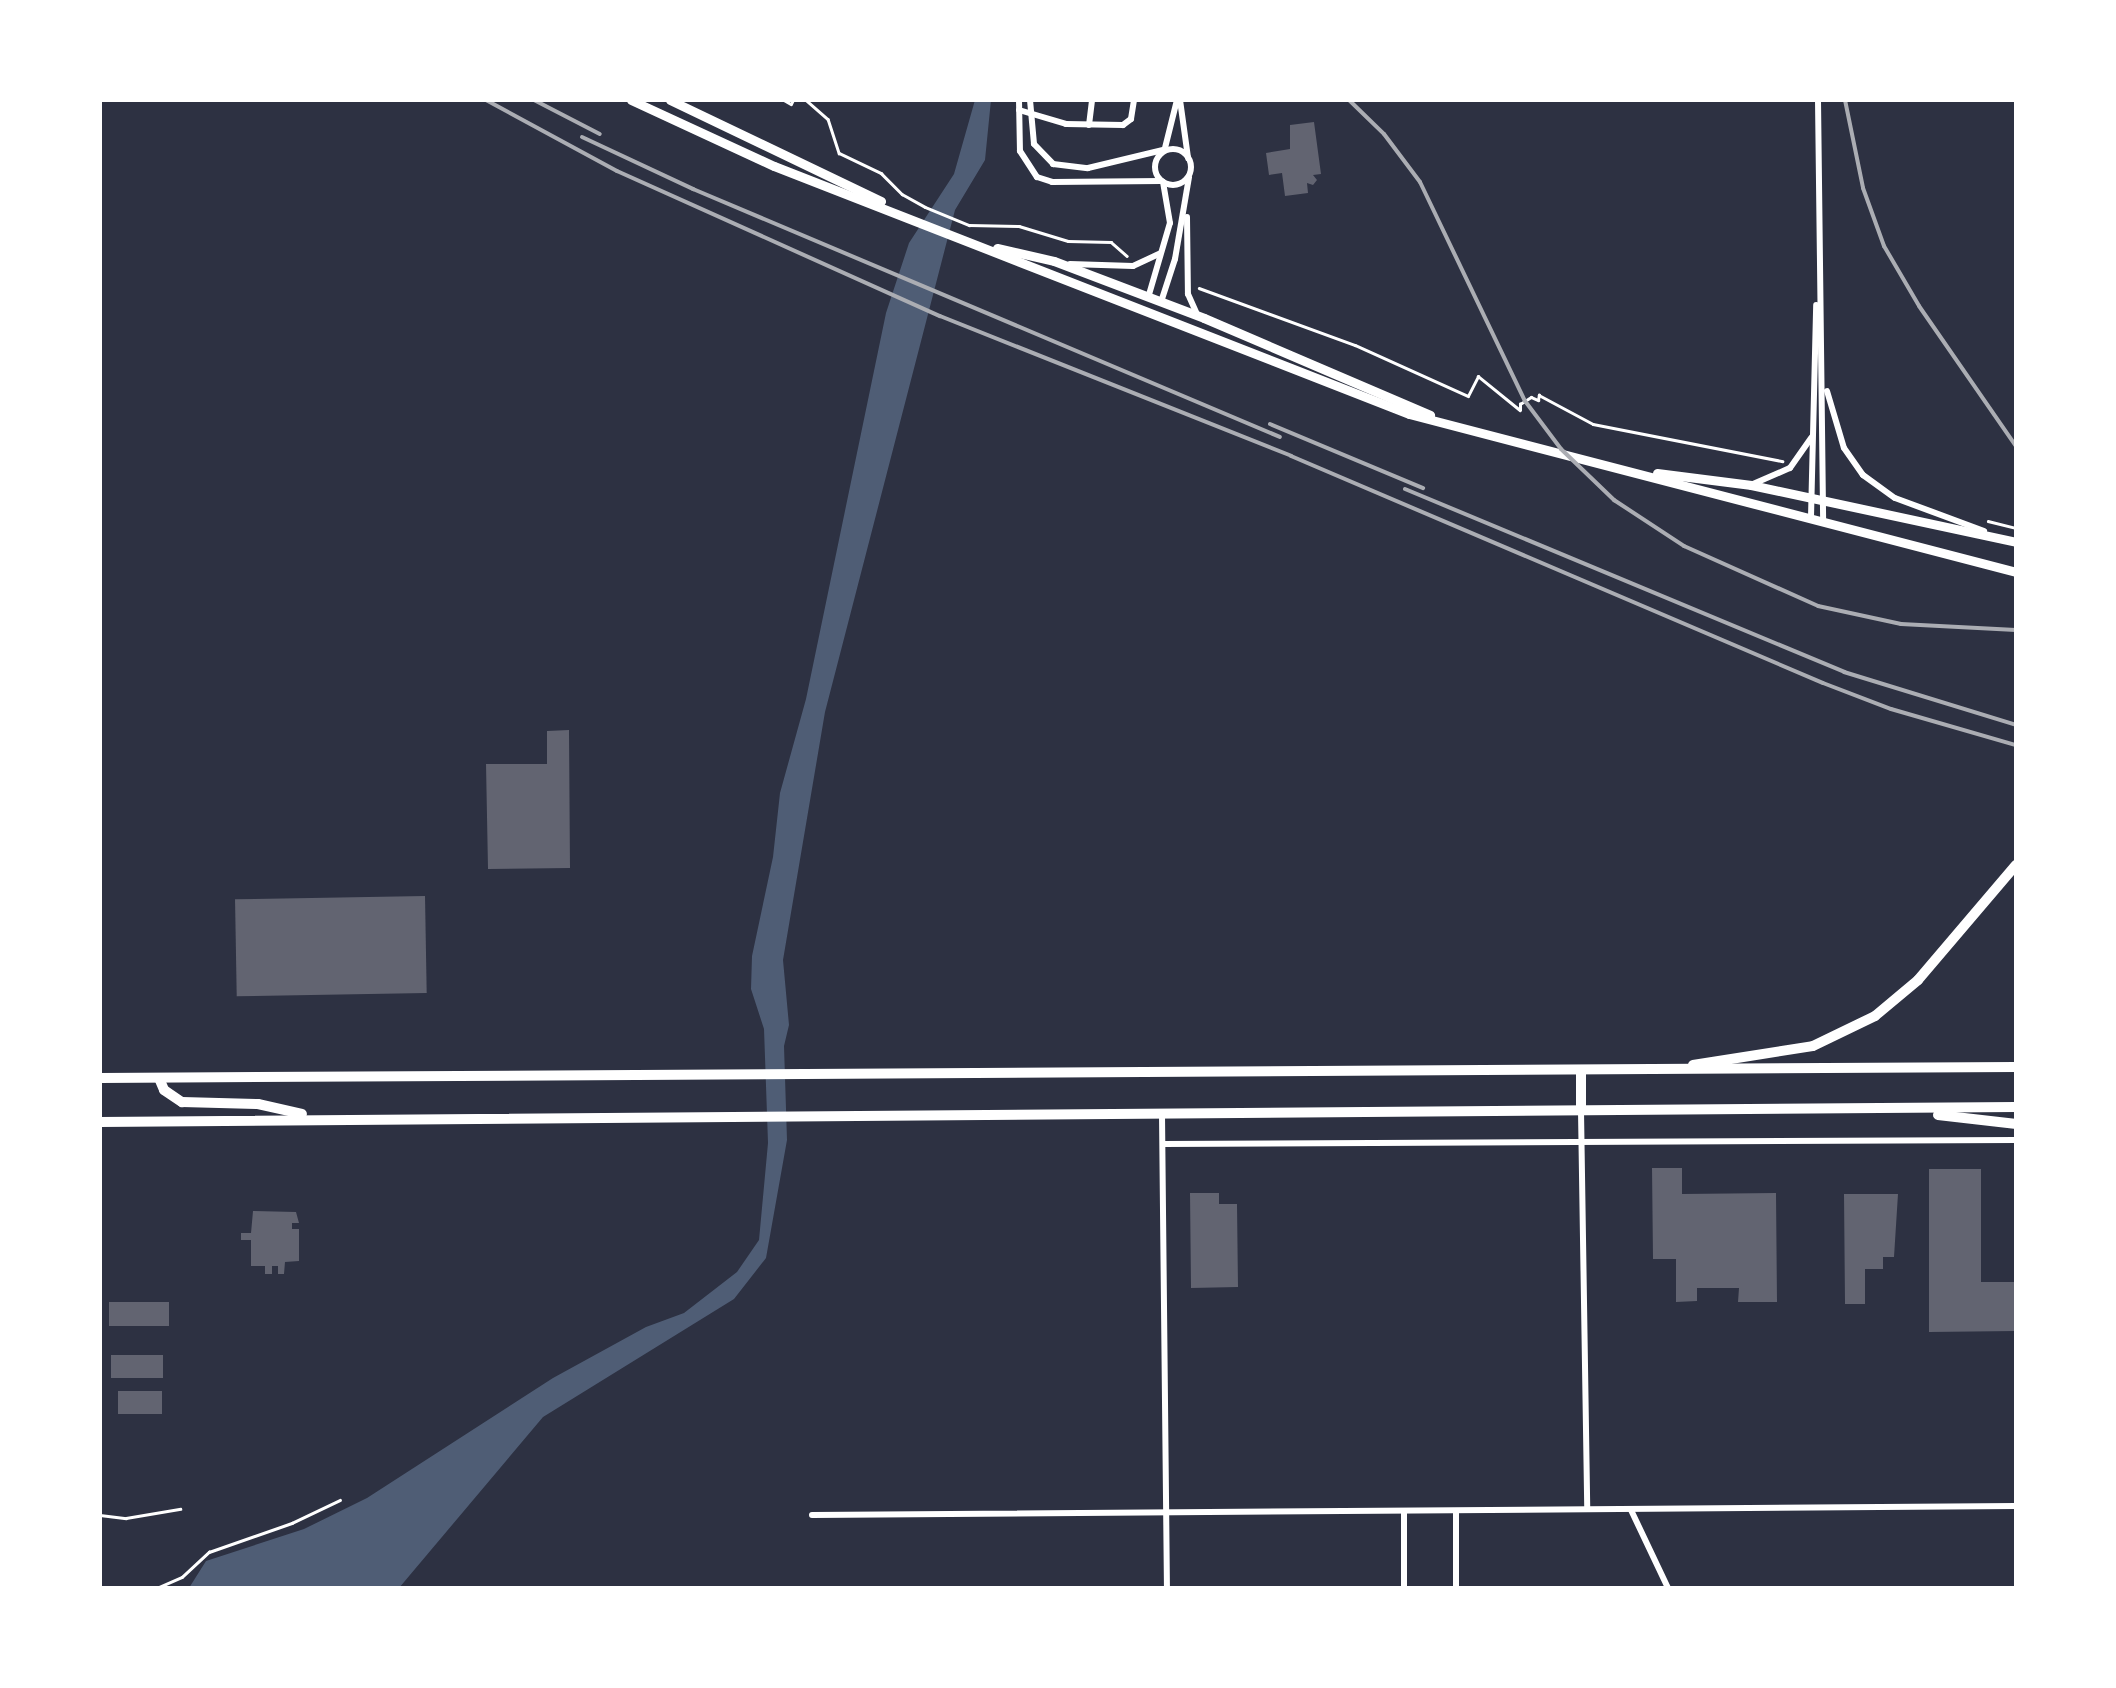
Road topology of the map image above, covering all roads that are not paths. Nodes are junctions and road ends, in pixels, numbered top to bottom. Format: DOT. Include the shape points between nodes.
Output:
graph roads {
  1 [pos="631,100"];
  2 [pos="670,100"];
  3 [pos="1020,100"];
  4 [pos="1030,100"];
  5 [pos="1092,100"];
  6 [pos="1134,100"];
  7 [pos="1178,100"];
  8 [pos="1818,100"];
  9 [pos="1019,110"];
  10 [pos="1030,115"];
  11 [pos="1089,125"];
  12 [pos="1164,149"];
  13 [pos="1189,165"];
  14 [pos="1188,177"];
  15 [pos="1162,181"];
  16 [pos="1186,206"];
  17 [pos="920,220"];
  18 [pos="976,242"];
  19 [pos="1160,254"];
  20 [pos="1054,261"];
  21 [pos="1818,269"];
  22 [pos="1148,300"];
  23 [pos="1160,304"];
  24 [pos="1151,314"];
  25 [pos="1204,318"];
  26 [pos="1812,372"];
  27 [pos="1823,373"];
  28 [pos="1469,431"];
  29 [pos="1812,436"];
  30 [pos="1610,466"];
  31 [pos="1752,484"];
  32 [pos="1812,496"];
  33 [pos="1824,499"];
  34 [pos="1811,518"];
  35 [pos="1823,520"];
  36 [pos="2012,541"];
  37 [pos="2016,572"];
  38 [pos="2016,865"];
  39 [pos="2016,1067"];
  40 [pos="1657,1070"];
  41 [pos="1581,1071"];
  42 [pos="100,1078"];
  43 [pos="159,1078"];
  44 [pos="2016,1107"];
  45 [pos="1908,1110"];
  46 [pos="1581,1111"];
  47 [pos="1162,1116"];
  48 [pos="313,1117"];
  49 [pos="100,1122"];
  50 [pos="2016,1124"];
  51 [pos="1582,1139"];
  52 [pos="2016,1140"];
  53 [pos="1163,1144"];
  54 [pos="2016,1506"];
  55 [pos="180,1509"];
  56 [pos="1456,1510"];
  57 [pos="1588,1510"];
  58 [pos="1631,1510"];
  59 [pos="1404,1511"];
  60 [pos="1166,1513"];
  61 [pos="100,1515"];
  62 [pos="812,1515"];
  63 [pos="1167,1588"];
  64 [pos="1404,1588"];
  65 [pos="1456,1588"];
  66 [pos="1668,1588"];
  1 -- 17 [label="main road" via="738,151"];
  2 -- 17 [label="main road"];
  3 -- 9 [label="street"];
  4 -- 10 [label="street"];
  5 -- 11 [label="street"];
  6 -- 11 [label="street" via="1126,124"];
  7 -- 12 [label="street"];
  7 -- 13 [label="street"];
  8 -- 21 [label="street"];
  9 -- 10 [label="street"];
  9 -- 15 [label="street" via="1020,152 1042,180"];
  10 -- 11 [label="street"];
  10 -- 12 [label="street" via="1036,148 1059,166 1120,163"];
  12 -- 13 [label="street" via="1179,150"];
  12 -- 15 [label="street" via="1158,164"];
  13 -- 14 [label="street"];
  14 -- 15 [label="street" via="1176,186"];
  14 -- 16 [label="street"];
  15 -- 19 [label="street" via="1170,218"];
  16 -- 23 [label="street"];
  16 -- 25 [label="street" via="1188,288 1193,309"];
  17 -- 18 [label="main road"];
  18 -- 20 [label="main road"];
  18 -- 24 [label="main road"];
  19 -- 20 [label="street" via="1128,266"];
  19 -- 22 [label="street"];
  20 -- 22 [label="main road"];
  21 -- 26 [label="street"];
  21 -- 27 [label="street"];
  22 -- 23 [label="main road"];
  22 -- 24 [label="main road"];
  23 -- 24 [label="main road"];
  23 -- 25 [label="main road"];
  24 -- 28 [label="main road" via="1376,403"];
  25 -- 28 [label="main road"];
  26 -- 27 [label="street"];
  26 -- 29 [label="street"];
  27 -- 33 [label="street"];
  27 -- 36 [label="street" via="1844,448 1863,476 1909,505"];
  28 -- 30 [label="main road"];
  29 -- 31 [label="street" via="1797,461"];
  29 -- 32 [label="street"];
  30 -- 31 [label="main road"];
  30 -- 34 [label="main road"];
  31 -- 32 [label="main road"];
  32 -- 33 [label="main road"];
  32 -- 34 [label="street"];
  33 -- 35 [label="street"];
  33 -- 36 [label="main road"];
  34 -- 35 [label="main road"];
  35 -- 37 [label="main road"];
  38 -- 40 [label="highway" via="1906,993 1858,1026 1791,1051"];
  39 -- 40 [label="highway"];
  40 -- 41 [label="highway"];
  41 -- 43 [label="highway"];
  41 -- 46 [label="highway"];
  42 -- 43 [label="highway"];
  43 -- 48 [label="highway" via="182,1102 258,1104"];
  44 -- 45 [label="highway"];
  45 -- 46 [label="highway"];
  45 -- 50 [label="highway"];
  46 -- 47 [label="highway"];
  46 -- 51 [label="street"];
  47 -- 48 [label="highway"];
  47 -- 53 [label="street"];
  48 -- 49 [label="highway"];
  51 -- 52 [label="street"];
  51 -- 53 [label="street"];
  51 -- 57 [label="street"];
  53 -- 60 [label="street"];
  54 -- 58 [label="street"];
  55 -- 61 [label="lane"];
  56 -- 57 [label="street"];
  56 -- 59 [label="street"];
  56 -- 65 [label="street"];
  57 -- 58 [label="street"];
  58 -- 66 [label="street"];
  59 -- 60 [label="street"];
  59 -- 64 [label="street"];
  60 -- 62 [label="street"];
  60 -- 63 [label="street"];
}
